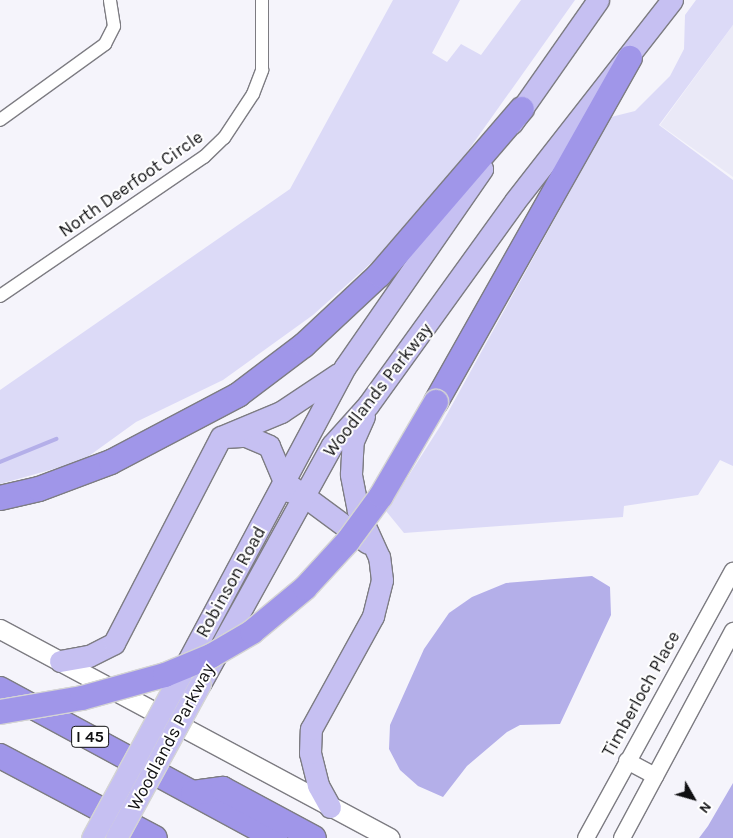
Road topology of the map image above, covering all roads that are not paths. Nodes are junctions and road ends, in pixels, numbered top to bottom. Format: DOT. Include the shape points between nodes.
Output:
graph roads {
  1 [pos="110,0"];
  2 [pos="262,0"];
  3 [pos="598,0"];
  4 [pos="672,0"];
  5 [pos="630,58"];
  6 [pos="522,109"];
  7 [pos="0,120"];
  8 [pos="4,294"];
  9 [pos="345,367"];
  10 [pos="368,405"];
  11 [pos="221,437"];
  12 [pos="285,484"];
  13 [pos="0,498"];
  14 [pos="299,502"];
  15 [pos="371,546"];
  16 [pos="733,571"];
  17 [pos="0,629"];
  18 [pos="733,631"];
  19 [pos="60,662"];
  20 [pos="190,679"];
  21 [pos="0,689"];
  22 [pos="0,712"];
  23 [pos="0,756"];
  24 [pos="627,761"];
  25 [pos="655,776"];
  26 [pos="193,793"];
  27 [pos="330,807"];
  28 [pos="92,838"];
  29 [pos="116,838"];
  30 [pos="155,838"];
  31 [pos="275,838"];
  32 [pos="314,838"];
  33 [pos="390,838"];
  34 [pos="586,838"];
  35 [pos="622,838"];
  1 -- 7 [label="street" via="114,26 105,44"];
  2 -- 8 [label="street, North Deerfoot Circle" via="262,70 254,94 224,138 204,157"];
  3 -- 6 [label="main road, Woodlands Parkway"];
  4 -- 5 [label="main road, Woodlands Parkway"];
  5 -- 10 [label="main road, Woodlands Parkway" via="514,201"];
  5 -- 22 [label="highway, bridge" via="381,496 348,541 305,588 252,632 211,656 165,675 74,700"];
  6 -- 9 [label="main road, Woodlands Parkway"];
  6 -- 13 [label="highway" via="399,254 326,326 238,395 111,462 39,489"];
  9 -- 11 [label="main road" via="323,388 281,412"];
  9 -- 12 [label="main road, Woodlands Parkway"];
  10 -- 14 [label="main road, Woodlands Parkway" via="332,445"];
  10 -- 15 [label="main road" via="353,441 351,474"];
  11 -- 12 [label="main road" via="260,439 277,457"];
  11 -- 19 [label="main road" via="114,643 89,656"];
  12 -- 14 [label="main road"];
  12 -- 20 [label="main road, Robinson Road"];
  14 -- 15 [label="main road"];
  14 -- 20 [label="main road, Woodlands Parkway"];
  15 -- 27 [label="main road" via="379,557 382,580 373,616 311,729 310,753 318,785"];
  16 -- 24 [label="street, Timberloch Place"];
  17 -- 19 [label="main road"];
  18 -- 25 [label="street"];
  19 -- 27 [label="main road"];
  20 -- 28 [label="main road, Robinson Road, bridge"];
  20 -- 29 [label="main road, Woodlands Parkway, bridge"];
  21 -- 26 [label="highway, I 45"];
  23 -- 30 [label="highway"];
  24 -- 25 [label="street"];
  24 -- 34 [label="street, Timberloch Place"];
  25 -- 35 [label="street"];
  26 -- 31 [label="highway, I 45"];
  26 -- 32 [label="highway" via="222,789"];
  27 -- 33 [label="main road"];
}
